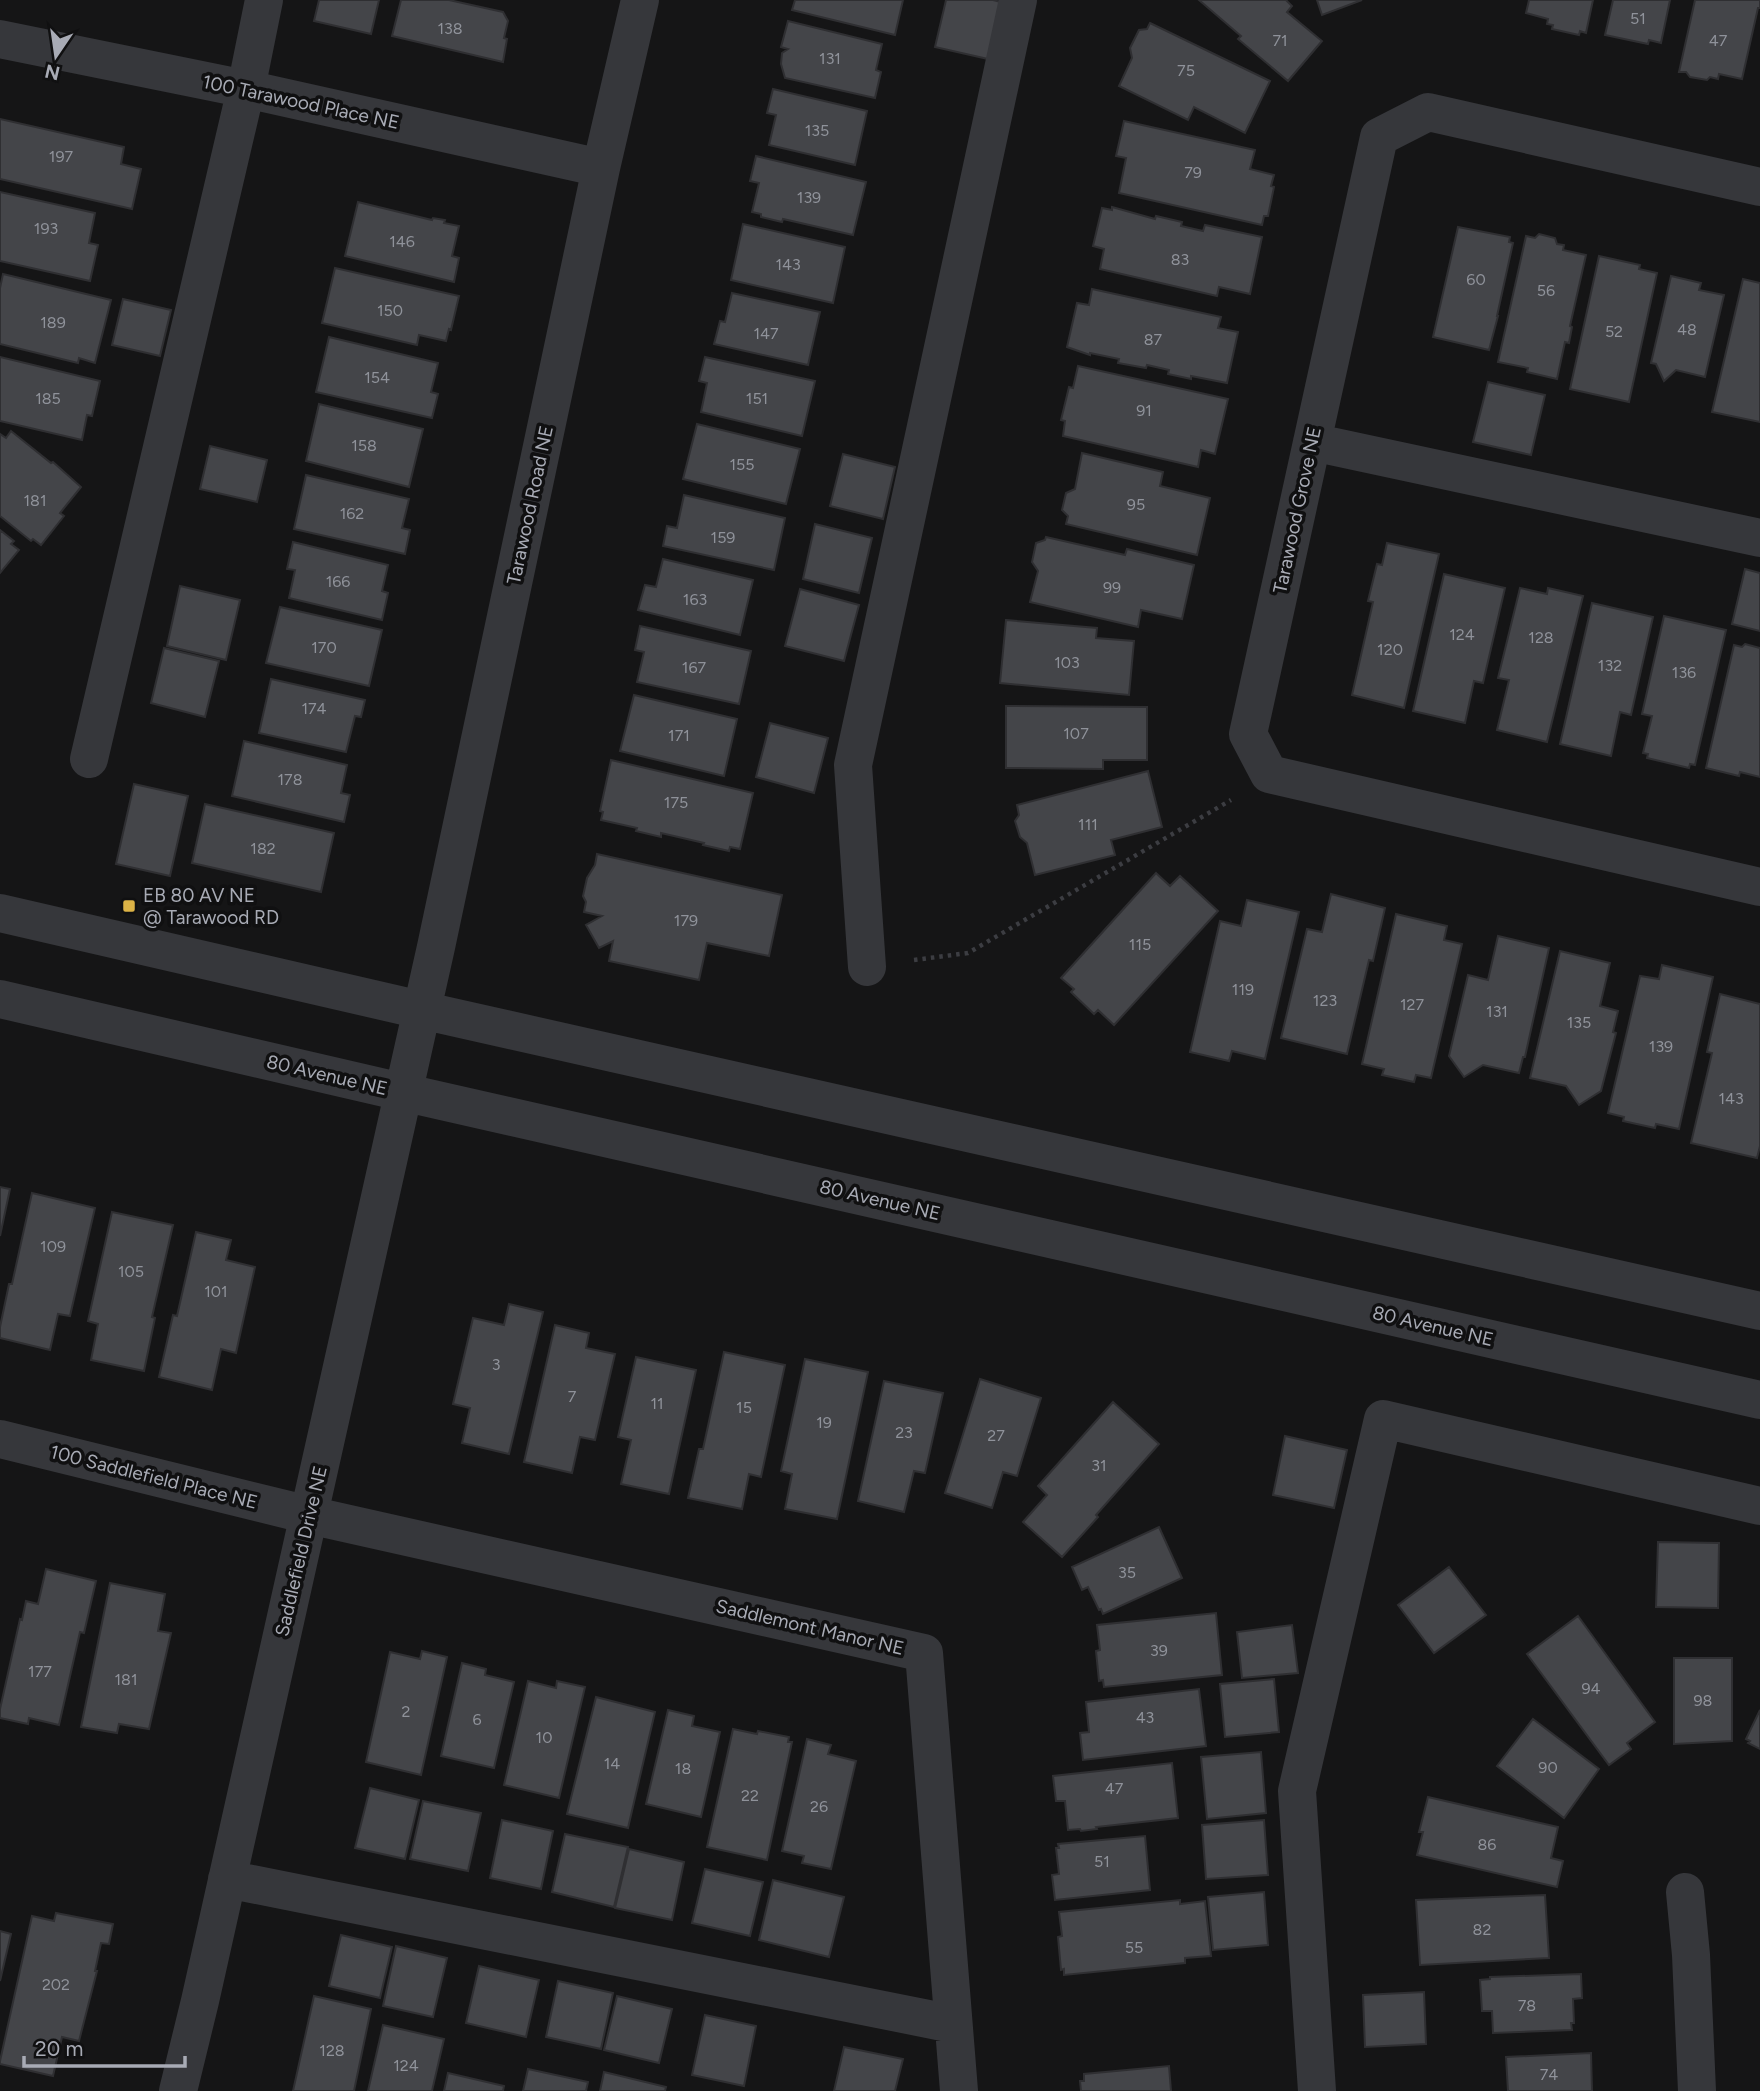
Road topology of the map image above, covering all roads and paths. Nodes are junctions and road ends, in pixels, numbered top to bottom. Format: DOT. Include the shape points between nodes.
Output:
graph roads {
  1 [pos="264,0"];
  2 [pos="640,0"];
  3 [pos="1018,0"];
  4 [pos="0,38"];
  5 [pos="246,89"];
  6 [pos="601,168"];
  7 [pos="1760,187"];
  8 [pos="1312,442"];
  9 [pos="1760,538"];
  10 [pos="89,759"];
  11 [pos="1269,774"];
  12 [pos="1760,887"];
  13 [pos="0,913"];
  14 [pos="867,967"];
  15 [pos="0,999"];
  16 [pos="422,1010"];
  17 [pos="402,1092"];
  18 [pos="1760,1311"];
  19 [pos="1760,1400"];
  20 [pos="0,1439"];
  21 [pos="1760,1506"];
  22 [pos="309,1515"];
  23 [pos="227,1879"];
  24 [pos="1685,1892"];
  25 [pos="953,2024"];
  26 [pos="178,2091"];
  27 [pos="959,2091"];
  28 [pos="1317,2091"];
  29 [pos="1697,2091"];
  1 -- 5 [label="street"];
  2 -- 6 [label="street, Tarawood Road NE"];
  3 -- 14 [label="street" via="853,765"];
  4 -- 5 [label="street, 100 Tarawood Place NE"];
  5 -- 6 [label="street, 100 Tarawood Place NE"];
  5 -- 10 [label="street"];
  6 -- 16 [label="street, Tarawood Road NE"];
  7 -- 8 [label="street, Tarawood Grove NE" via="1428,112 1379,137"];
  8 -- 9 [label="street"];
  8 -- 11 [label="street, Tarawood Grove NE" via="1248,734"];
  11 -- 12 [label="street"];
  11 -- 14 [label="path" via="968,953"];
  13 -- 16 [label="street"];
  15 -- 17 [label="street, 80 Avenue NE"];
  16 -- 17 [label="street, Saddlefield Drive NE"];
  16 -- 18 [label="street"];
  17 -- 19 [label="street, 80 Avenue NE"];
  17 -- 22 [label="street, Saddlefield Drive NE"];
  20 -- 22 [label="street, 100 Saddlefield Place NE"];
  21 -- 28 [label="street" via="1383,1419 1297,1791"];
  22 -- 23 [label="street, Saddlefield Drive NE"];
  22 -- 25 [label="street, Saddlemont Manor NE" via="924,1653"];
  23 -- 25 [label="street"];
  23 -- 26 [label="street, Saddlefield Drive NE"];
  24 -- 29 [label="street"];
  25 -- 27 [label="street, Saddlemont Manor NE"];
}
